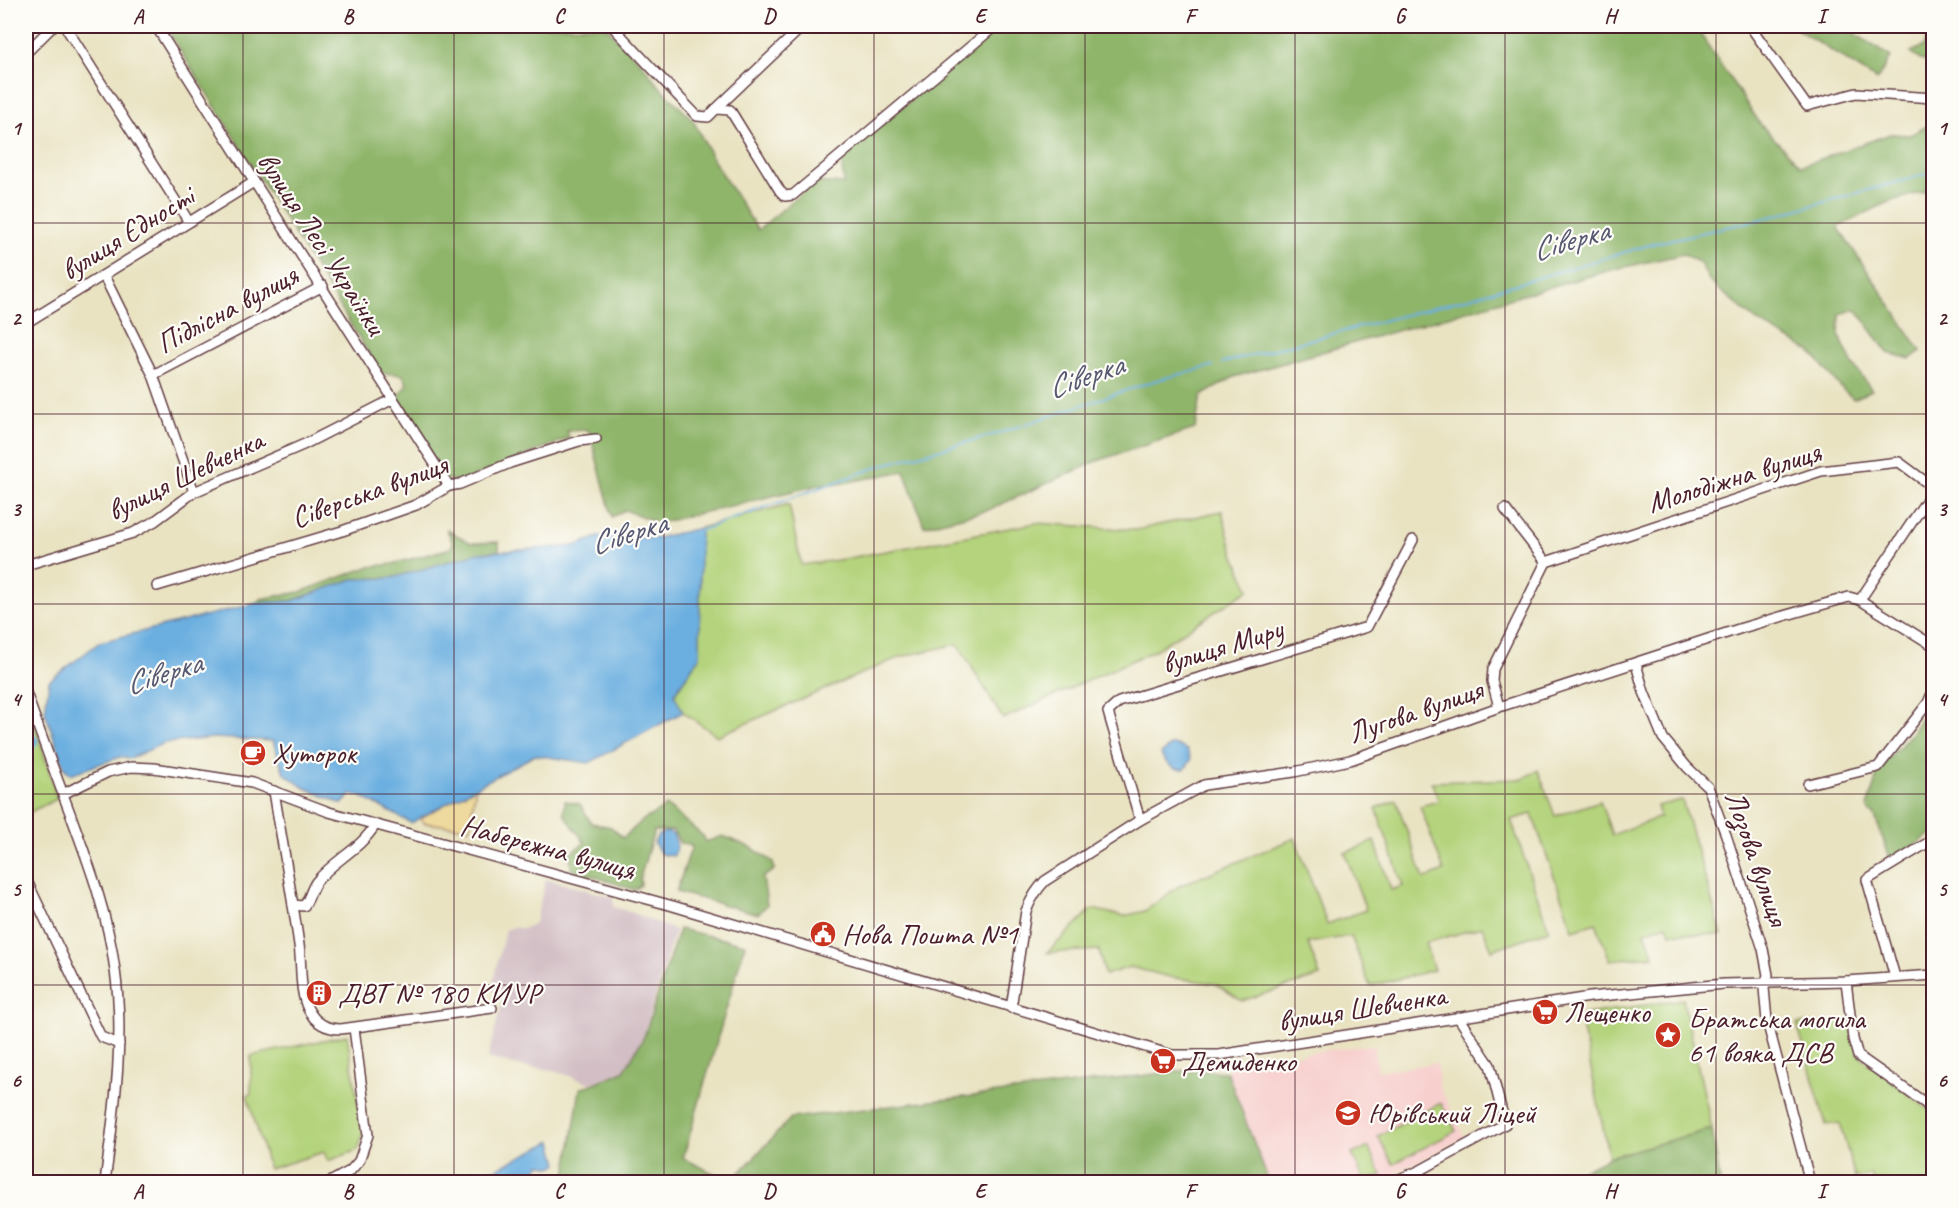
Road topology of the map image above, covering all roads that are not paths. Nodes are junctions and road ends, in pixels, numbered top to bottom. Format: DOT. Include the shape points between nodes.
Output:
graph roads {
  1 [pos="53,26"];
  2 [pos="65,26"];
  3 [pos="156,26"];
  4 [pos="612,26"];
  5 [pos="803,26"];
  6 [pos="995,26"];
  7 [pos="1750,26"];
  8 [pos="26,53"];
  9 [pos="1934,98"];
  10 [pos="716,109"];
  11 [pos="254,182"];
  12 [pos="189,222"];
  13 [pos="104,276"];
  14 [pos="323,286"];
  15 [pos="26,323"];
  16 [pos="153,375"];
  17 [pos="393,399"];
  18 [pos="596,439"];
  19 [pos="449,486"];
  20 [pos="1934,488"];
  21 [pos="194,492"];
  22 [pos="1505,509"];
  23 [pos="1413,540"];
  24 [pos="1546,562"];
  25 [pos="26,565"];
  26 [pos="157,586"];
  27 [pos="1860,600"];
  28 [pos="1934,646"];
  29 [pos="1636,664"];
  30 [pos="1934,676"];
  31 [pos="26,693"];
  32 [pos="1499,707"];
  33 [pos="1808,783"];
  34 [pos="274,791"];
  35 [pos="63,794"];
  36 [pos="1140,820"];
  37 [pos="375,825"];
  38 [pos="1934,839"];
  39 [pos="26,879"];
  40 [pos="293,905"];
  41 [pos="709,916"];
  42 [pos="1934,975"];
  43 [pos="1895,977"];
  44 [pos="1767,981"];
  45 [pos="1846,981"];
  46 [pos="492,1008"];
  47 [pos="1011,1008"];
  48 [pos="1458,1017"];
  49 [pos="354,1028"];
  50 [pos="119,1044"];
  51 [pos="1934,1114"];
  52 [pos="105,1182"];
  53 [pos="330,1182"];
  54 [pos="1392,1182"];
  55 [pos="1810,1182"];
  1 -- 8 [label="street"];
  2 -- 12 [label="street"];
  3 -- 11 [label="street, вулиця Лесі Українки"];
  4 -- 10 [label="street" via="697,116 708,117"];
  5 -- 10 [label="street"];
  6 -- 10 [label="street" via="793,195 785,196 780,191 730,110"];
  7 -- 9 [label="street" via="1807,105 1856,93"];
  11 -- 12 [label="street, вулиця Єдності"];
  11 -- 14 [label="street, вулиця Лесі Українки"];
  12 -- 13 [label="street, вулиця Єдності"];
  13 -- 15 [label="street, вулиця Єдності"];
  13 -- 16 [label="street"];
  14 -- 16 [label="street, Підлісна вулиця"];
  14 -- 17 [label="street, вулиця Лесі Українки"];
  16 -- 21 [label="street"];
  17 -- 19 [label="street, вулиця Лесі Українки"];
  17 -- 21 [label="street, вулиця Шевченка" via="305,444"];
  18 -- 19 [label="street, Сіверська вулиця" via="510,463"];
  19 -- 26 [label="street, Сіверська вулиця" via="416,505 352,527"];
  20 -- 24 [label="street, Молодіжна вулиця" via="1899,462 1821,471"];
  20 -- 27 [label="street, Молодіжна вулиця"];
  21 -- 25 [label="street, вулиця Шевченка" via="133,532"];
  22 -- 24 [label="street"];
  23 -- 36 [label="street, вулиця Миру" via="1367,627 1119,702 1108,712"];
  24 -- 32 [label="street" via="1493,669"];
  27 -- 28 [label="street"];
  27 -- 29 [label="street, Лугова вулиця" via="1849,597"];
  29 -- 32 [label="street, Лугова вулиця"];
  29 -- 44 [label="street, Лозова вулиця" via="1663,738 1708,787 1763,949"];
  30 -- 33 [label="street" via="1928,703 1878,767"];
  31 -- 35 [label="street"];
  32 -- 36 [label="street, Лугова вулиця" via="1350,760 1204,785"];
  34 -- 35 [label="street, Набережна вулиця" via="243,781 144,767 108,772"];
  34 -- 37 [label="street, Набережна вулиця"];
  34 -- 40 [label="street"];
  35 -- 50 [label="street" via="107,926 116,972"];
  36 -- 47 [label="street, Лугова вулиця" via="1045,881 1030,898"];
  37 -- 40 [label="street" via="366,838 316,882 304,906"];
  37 -- 41 [label="street, Набережна вулиця"];
  38 -- 43 [label="street" via="1867,880"];
  39 -- 50 [label="street" via="101,1037"];
  40 -- 49 [label="street" via="304,999 309,1011 328,1028"];
  41 -- 47 [label="street, вулиця Шевченка"];
  42 -- 43 [label="street, вулиця Шевченка"];
  43 -- 45 [label="street, вулиця Шевченка"];
  44 -- 45 [label="street, вулиця Шевченка"];
  44 -- 48 [label="street, вулиця Шевченка" via="1590,997"];
  44 -- 55 [label="street, Лозова вулиця" via="1767,1021"];
  45 -- 51 [label="street" via="1858,1056 1925,1103"];
  46 -- 49 [label="street"];
  47 -- 48 [label="street, вулиця Шевченка" via="1172,1055 1219,1055"];
  48 -- 54 [label="street" via="1490,1065 1505,1124"];
  49 -- 53 [label="street" via="368,1135 359,1161"];
  50 -- 52 [label="street"];
}
